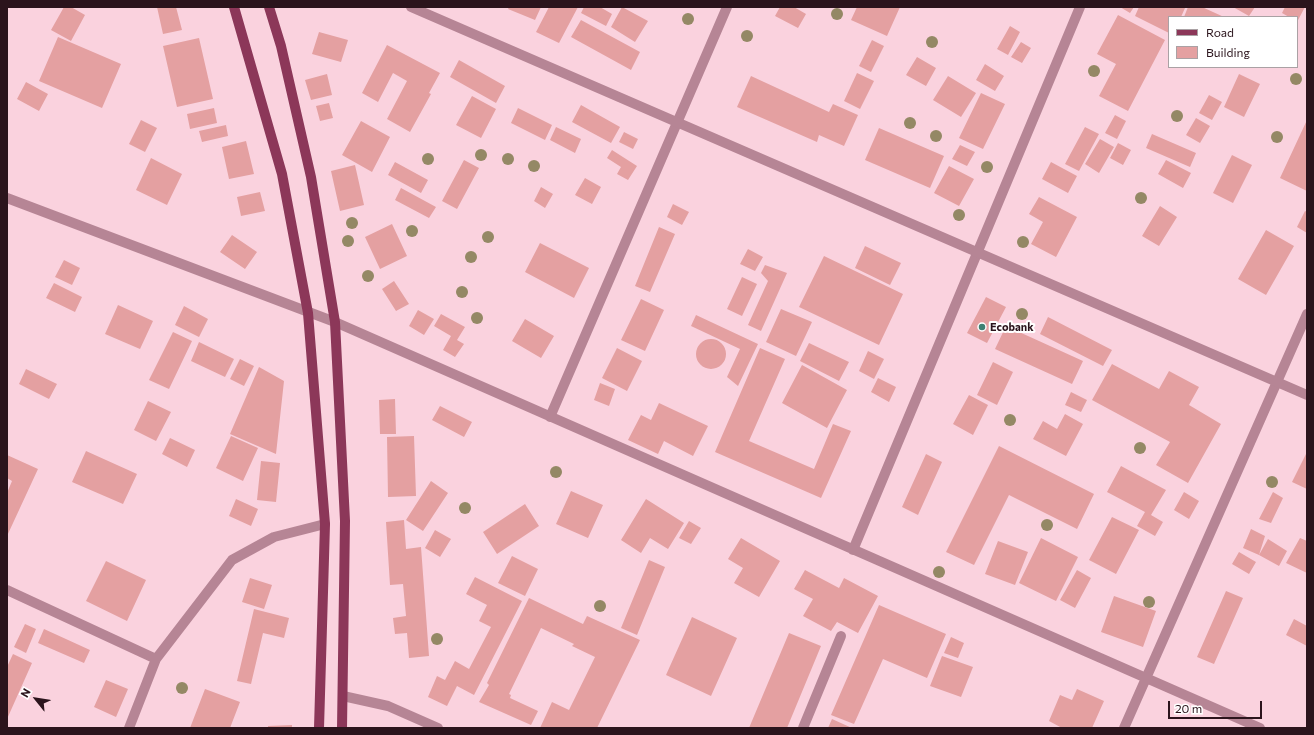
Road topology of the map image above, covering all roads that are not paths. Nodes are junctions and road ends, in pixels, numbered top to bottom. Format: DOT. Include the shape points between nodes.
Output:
graph roads {
  1 [pos="234,7"];
  2 [pos="269,7"];
  3 [pos="411,7"];
  4 [pos="727,7"];
  5 [pos="1080,7"];
  6 [pos="677,122"];
  7 [pos="7,198"];
  8 [pos="977,252"];
  9 [pos="308,314"];
  10 [pos="1307,314"];
  11 [pos="335,322"];
  12 [pos="1277,382"];
  13 [pos="1307,396"];
  14 [pos="550,417"];
  15 [pos="325,524"];
  16 [pos="853,550"];
  17 [pos="7,590"];
  18 [pos="841,636"];
  19 [pos="156,659"];
  20 [pos="1146,678"];
  21 [pos="343,696"];
  22 [pos="129,728"];
  23 [pos="319,728"];
  24 [pos="342,728"];
  25 [pos="438,728"];
  26 [pos="803,728"];
  27 [pos="1124,728"];
  28 [pos="1260,728"];
  1 -- 9 [label="main road" via="282,174"];
  2 -- 11 [label="main road" via="281,46 311,177"];
  3 -- 6 [label="street"];
  4 -- 6 [label="street"];
  5 -- 8 [label="street"];
  6 -- 8 [label="street"];
  6 -- 14 [label="street"];
  7 -- 9 [label="street"];
  8 -- 12 [label="street"];
  8 -- 16 [label="street"];
  9 -- 11 [label="street"];
  9 -- 15 [label="main road"];
  10 -- 12 [label="street"];
  11 -- 14 [label="street"];
  11 -- 21 [label="main road" via="345,521"];
  12 -- 13 [label="street"];
  12 -- 20 [label="street"];
  14 -- 16 [label="street"];
  15 -- 19 [label="street" via="274,537 232,560"];
  15 -- 23 [label="main road"];
  16 -- 20 [label="street"];
  17 -- 19 [label="street"];
  18 -- 26 [label="street"];
  19 -- 22 [label="street"];
  20 -- 27 [label="street"];
  20 -- 28 [label="street"];
  21 -- 24 [label="main road"];
  21 -- 25 [label="street" via="388,706"];
}
